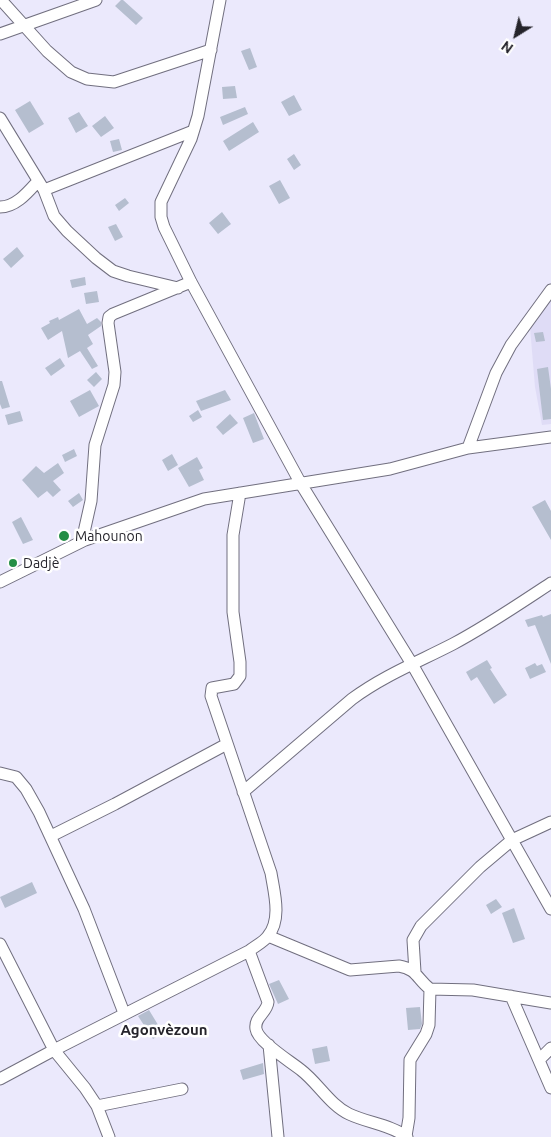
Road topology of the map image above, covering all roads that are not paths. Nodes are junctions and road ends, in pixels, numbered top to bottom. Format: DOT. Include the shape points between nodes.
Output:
graph roads {
  1 [pos="1,0"];
  2 [pos="96,0"];
  3 [pos="220,0"];
  4 [pos="24,26"];
  5 [pos="0,34"];
  6 [pos="211,50"];
  7 [pos="0,118"];
  8 [pos="193,131"];
  9 [pos="41,185"];
  10 [pos="0,207"];
  11 [pos="192,282"];
  12 [pos="178,288"];
  13 [pos="551,290"];
  14 [pos="550,440"];
  15 [pos="468,448"];
  16 [pos="301,484"];
  17 [pos="240,493"];
  18 [pos="82,541"];
  19 [pos="0,582"];
  20 [pos="551,583"];
  21 [pos="412,664"];
  22 [pos="226,744"];
  23 [pos="0,773"];
  24 [pos="243,792"];
  25 [pos="551,822"];
  26 [pos="51,836"];
  27 [pos="512,840"];
  28 [pos="551,909"];
  29 [pos="268,936"];
  30 [pos="0,944"];
  31 [pos="249,951"];
  32 [pos="415,972"];
  33 [pos="430,989"];
  34 [pos="511,996"];
  35 [pos="551,1003"];
  36 [pos="124,1013"];
  37 [pos="269,1045"];
  38 [pos="551,1048"];
  39 [pos="54,1050"];
  40 [pos="539,1060"];
  41 [pos="0,1080"];
  42 [pos="551,1088"];
  43 [pos="182,1089"];
  44 [pos="97,1106"];
  45 [pos="406,1136"];
  46 [pos="110,1137"];
  47 [pos="278,1137"];
  1 -- 4 [label="street"];
  2 -- 4 [label="street"];
  3 -- 6 [label="street"];
  4 -- 5 [label="street"];
  4 -- 6 [label="street" via="71,72 96,82 114,82"];
  6 -- 8 [label="street"];
  7 -- 9 [label="street"];
  8 -- 9 [label="street"];
  8 -- 11 [label="street" via="160,209 164,227"];
  9 -- 10 [label="street" via="19,200"];
  9 -- 12 [label="street" via="54,216 96,258 128,276"];
  11 -- 12 [label="street"];
  11 -- 16 [label="street"];
  12 -- 18 [label="street" via="110,317 114,385 95,445 91,501"];
  13 -- 15 [label="street" via="496,373"];
  14 -- 15 [label="street"];
  15 -- 16 [label="street" via="390,469"];
  16 -- 17 [label="street"];
  16 -- 21 [label="street"];
  17 -- 18 [label="street" via="204,499"];
  17 -- 22 [label="street" via="234,535 233,592 240,676 234,684 212,688 211,691"];
  18 -- 19 [label="street"];
  20 -- 21 [label="street" via="454,644"];
  21 -- 24 [label="street" via="352,699"];
  21 -- 27 [label="street"];
  22 -- 24 [label="street"];
  22 -- 26 [label="street"];
  23 -- 26 [label="street" via="16,777 26,789"];
  24 -- 29 [label="street" via="272,873 276,913"];
  25 -- 27 [label="street"];
  26 -- 36 [label="street" via="84,909"];
  27 -- 28 [label="street"];
  27 -- 32 [label="street" via="416,933 413,940"];
  29 -- 31 [label="street"];
  29 -- 32 [label="street" via="350,970 398,966"];
  30 -- 39 [label="street"];
  31 -- 36 [label="street"];
  31 -- 37 [label="street" via="268,1002 266,1011 257,1020 256,1030"];
  32 -- 33 [label="street"];
  33 -- 34 [label="street" via="473,990"];
  33 -- 45 [label="street" via="429,1025 408,1067"];
  34 -- 35 [label="street"];
  34 -- 40 [label="street"];
  36 -- 39 [label="street"];
  37 -- 45 [label="street" via="304,1072 344,1111"];
  37 -- 47 [label="street"];
  38 -- 40 [label="street"];
  39 -- 41 [label="street"];
  39 -- 44 [label="street"];
  40 -- 42 [label="street"];
  43 -- 44 [label="street"];
  44 -- 46 [label="street"];
}
